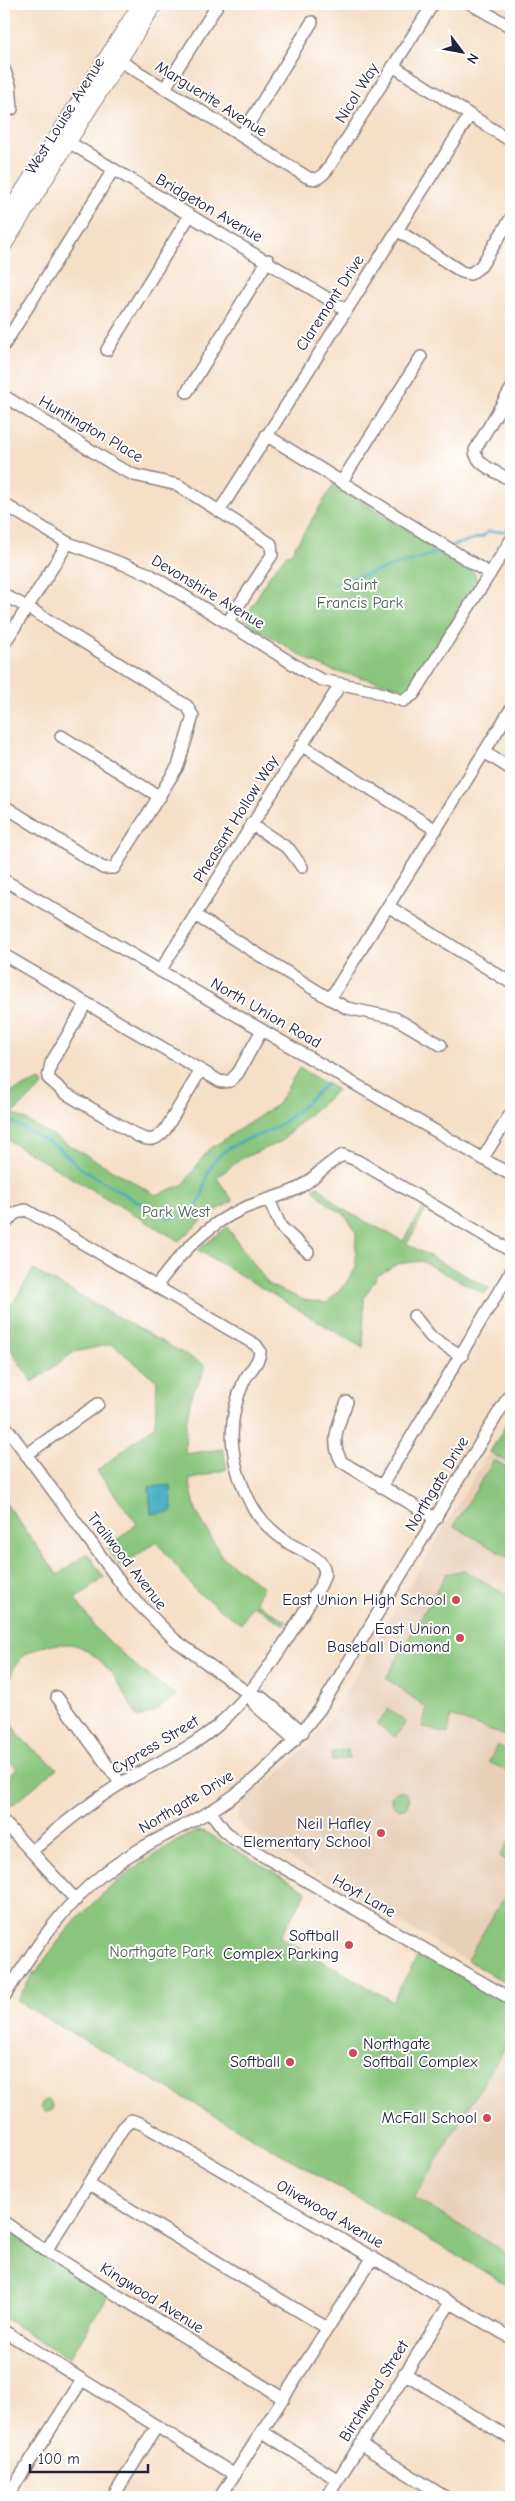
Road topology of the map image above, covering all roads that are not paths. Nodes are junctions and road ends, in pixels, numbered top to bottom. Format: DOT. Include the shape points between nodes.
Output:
graph roads {
  1 [pos="140,4"];
  2 [pos="155,4"];
  3 [pos="218,4"];
  4 [pos="433,4"];
  5 [pos="471,4"];
  6 [pos="312,22"];
  7 [pos="511,27"];
  8 [pos="114,57"];
  9 [pos="393,66"];
  10 [pos="4,69"];
  11 [pos="165,88"];
  12 [pos="12,108"];
  13 [pos="470,115"];
  14 [pos="241,136"];
  15 [pos="63,139"];
  16 [pos="511,141"];
  17 [pos="113,170"];
  18 [pos="297,171"];
  19 [pos="190,215"];
  20 [pos="511,218"];
  21 [pos="4,220"];
  22 [pos="397,230"];
  23 [pos="4,246"];
  24 [pos="268,260"];
  25 [pos="345,309"];
  26 [pos="4,345"];
  27 [pos="107,350"];
  28 [pos="421,358"];
  29 [pos="511,389"];
  30 [pos="187,392"];
  31 [pos="4,396"];
  32 [pos="266,435"];
  33 [pos="511,480"];
  34 [pos="342,482"];
  35 [pos="4,504"];
  36 [pos="220,510"];
  37 [pos="511,540"];
  38 [pos="68,543"];
  39 [pos="490,574"];
  40 [pos="4,595"];
  41 [pos="27,607"];
  42 [pos="228,623"];
  43 [pos="4,644"];
  44 [pos="340,685"];
  45 [pos="511,709"];
  46 [pos="62,736"];
  47 [pos="301,746"];
  48 [pos="484,752"];
  49 [pos="511,769"];
  50 [pos="160,796"];
  51 [pos="4,806"];
  52 [pos="251,824"];
  53 [pos="436,830"];
  54 [pos="302,867"];
  55 [pos="4,880"];
  56 [pos="388,906"];
  57 [pos="195,915"];
  58 [pos="5,958"];
  59 [pos="160,971"];
  60 [pos="511,983"];
  61 [pos="330,999"];
  62 [pos="86,1004"];
  63 [pos="262,1030"];
  64 [pos="442,1045"];
  65 [pos="201,1070"];
  66 [pos="511,1113"];
  67 [pos="483,1158"];
  68 [pos="511,1175"];
  69 [pos="269,1200"];
  70 [pos="4,1226"];
  71 [pos="511,1251"];
  72 [pos="308,1252"];
  73 [pos="511,1271"];
  74 [pos="157,1285"];
  75 [pos="414,1316"];
  76 [pos="462,1356"];
  77 [pos="511,1392"];
  78 [pos="347,1402"];
  79 [pos="98,1404"];
  80 [pos="4,1424"];
  81 [pos="26,1455"];
  82 [pos="381,1487"];
  83 [pos="436,1519"];
  84 [pos="249,1694"];
  85 [pos="57,1697"];
  86 [pos="299,1736"];
  87 [pos="121,1784"];
  88 [pos="210,1811"];
  89 [pos="4,1822"];
  90 [pos="32,1851"];
  91 [pos="76,1900"];
  92 [pos="4,1997"];
  93 [pos="511,1999"];
  94 [pos="88,2184"];
  95 [pos="4,2222"];
  96 [pos="46,2251"];
  97 [pos="372,2258"];
  98 [pos="450,2303"];
  99 [pos="328,2328"];
  100 [pos="4,2333"];
  101 [pos="511,2338"];
  102 [pos="404,2373"];
  103 [pos="82,2380"];
  104 [pos="284,2399"];
  105 [pos="157,2426"];
  106 [pos="263,2432"];
  107 [pos="511,2439"];
  108 [pos="360,2444"];
  109 [pos="235,2475"];
  110 [pos="338,2480"];
  111 [pos="7,2497"];
  112 [pos="113,2497"];
  113 [pos="220,2497"];
  114 [pos="327,2497"];
  115 [pos="445,2497"];
  1 -- 8 [label="main road, West Louise Avenue"];
  2 -- 8 [label="main road, West Louise Avenue"];
  3 -- 11 [label="street"];
  4 -- 9 [label="street, Nicol Way"];
  5 -- 7 [label="street"];
  6 -- 14 [label="street"];
  8 -- 11 [label="street, Marguerite Avenue"];
  8 -- 15 [label="main road, West Louise Avenue"];
  9 -- 13 [label="street"];
  9 -- 18 [label="street, Nicol Way" via="320,178 314,180"];
  10 -- 12 [label="street" via="10,85"];
  11 -- 14 [label="street, Marguerite Avenue"];
  13 -- 16 [label="street"];
  13 -- 22 [label="street, Claremont Drive"];
  14 -- 18 [label="street, Marguerite Avenue"];
  15 -- 17 [label="street, Bridgeton Avenue"];
  15 -- 21 [label="main road, West Louise Avenue"];
  15 -- 23 [label="main road, West Louise Avenue"];
  17 -- 19 [label="street, Bridgeton Avenue"];
  17 -- 26 [label="street"];
  19 -- 24 [label="street, Bridgeton Avenue"];
  19 -- 27 [label="street"];
  20 -- 22 [label="street" via="476,272 470,274"];
  22 -- 25 [label="street, Claremont Drive"];
  24 -- 25 [label="street, Bridgeton Avenue"];
  24 -- 30 [label="street"];
  25 -- 32 [label="street, Claremont Drive"];
  28 -- 34 [label="street"];
  29 -- 33 [label="street" via="475,450 479,461"];
  31 -- 36 [label="street, Huntington Place" via="116,466 134,475 178,486"];
  32 -- 34 [label="street"];
  32 -- 36 [label="street, Claremont Drive"];
  34 -- 39 [label="street"];
  35 -- 38 [label="street, Devonshire Avenue"];
  36 -- 42 [label="street, Huntington Place" via="268,541 273,550"];
  37 -- 39 [label="street, Devonshire Avenue"];
  38 -- 41 [label="street"];
  38 -- 42 [label="street, Devonshire Avenue" via="149,574"];
  39 -- 44 [label="street, Devonshire Avenue" via="411,698 399,701 371,690"];
  40 -- 41 [label="street"];
  41 -- 43 [label="street"];
  41 -- 50 [label="street" via="187,706 193,716 178,766"];
  42 -- 44 [label="street, Devonshire Avenue" via="306,672"];
  44 -- 47 [label="street, Pheasant Hollow Way"];
  45 -- 48 [label="street"];
  46 -- 50 [label="street"];
  47 -- 52 [label="street, Pheasant Hollow Way"];
  47 -- 53 [label="street"];
  48 -- 49 [label="street"];
  48 -- 53 [label="street"];
  50 -- 51 [label="street" via="114,868 103,868"];
  52 -- 54 [label="street" via="289,849"];
  52 -- 57 [label="street, Pheasant Hollow Way"];
  53 -- 56 [label="street"];
  55 -- 59 [label="street, North Union Road"];
  56 -- 60 [label="street"];
  56 -- 61 [label="street"];
  57 -- 59 [label="street, Pheasant Hollow Way"];
  57 -- 61 [label="street"];
  58 -- 62 [label="street"];
  59 -- 63 [label="street, North Union Road"];
  61 -- 64 [label="street" via="347,1008 396,1018"];
  62 -- 65 [label="street"];
  62 -- 65 [label="street" via="51,1063 48,1078 65,1093 138,1136 157,1139"];
  63 -- 65 [label="street" via="238,1073 226,1082"];
  63 -- 67 [label="street, North Union Road"];
  66 -- 67 [label="street"];
  67 -- 68 [label="street, North Union Road"];
  69 -- 71 [label="street" via="308,1182 344,1155"];
  69 -- 72 [label="street" via="281,1226"];
  69 -- 74 [label="street" via="235,1212 195,1239"];
  70 -- 74 [label="street" via="18,1211 26,1210"];
  73 -- 76 [label="street"];
  74 -- 84 [label="street, Cypress Street" via="256,1344 259,1357 238,1395 233,1414 232,1446 238,1474 254,1508 267,1525 323,1566 325,1575 320,1586"];
  75 -- 76 [label="street" via="432,1337"];
  76 -- 82 [label="street"];
  77 -- 83 [label="street, Northgate Drive"];
  78 -- 82 [label="street" via="334,1442 337,1455 342,1462"];
  79 -- 81 [label="street"];
  80 -- 81 [label="street, Trailwood Avenue"];
  81 -- 84 [label="street, Trailwood Avenue" via="128,1593 154,1622"];
  82 -- 83 [label="street"];
  83 -- 86 [label="street, Northgate Drive" via="320,1709"];
  84 -- 86 [label="street, Trailwood Avenue" via="261,1697"];
  84 -- 87 [label="street, Cypress Street" via="196,1742"];
  85 -- 87 [label="street"];
  86 -- 88 [label="street, Northgate Drive" via="248,1784"];
  87 -- 90 [label="street, Cypress Street" via="63,1823"];
  88 -- 91 [label="street, Northgate Drive" via="136,1851 106,1872"];
  88 -- 93 [label="street, Hoyt Lane" via="224,1830 255,1852"];
  89 -- 90 [label="street"];
  90 -- 91 [label="street"];
  91 -- 92 [label="street, Northgate Drive" via="47,1932"];
  94 -- 96 [label="street"];
  94 -- 97 [label="street, Olivewood Avenue" via="131,2120"];
  94 -- 99 [label="street"];
  95 -- 96 [label="street, Kingwood Avenue"];
  96 -- 104 [label="street, Kingwood Avenue"];
  97 -- 98 [label="street, Olivewood Avenue"];
  97 -- 99 [label="street"];
  98 -- 101 [label="street, Olivewood Avenue"];
  98 -- 102 [label="street, Birchwood Street"];
  99 -- 104 [label="street"];
  100 -- 103 [label="street"];
  102 -- 107 [label="street"];
  102 -- 108 [label="street, Birchwood Street"];
  103 -- 105 [label="street"];
  103 -- 111 [label="street"];
  104 -- 106 [label="street"];
  105 -- 109 [label="street"];
  105 -- 112 [label="street"];
  106 -- 109 [label="street"];
  106 -- 110 [label="street"];
  108 -- 110 [label="street, Birchwood Street"];
  108 -- 115 [label="street"];
  109 -- 113 [label="street"];
  110 -- 114 [label="street, Birchwood Street"];
}
